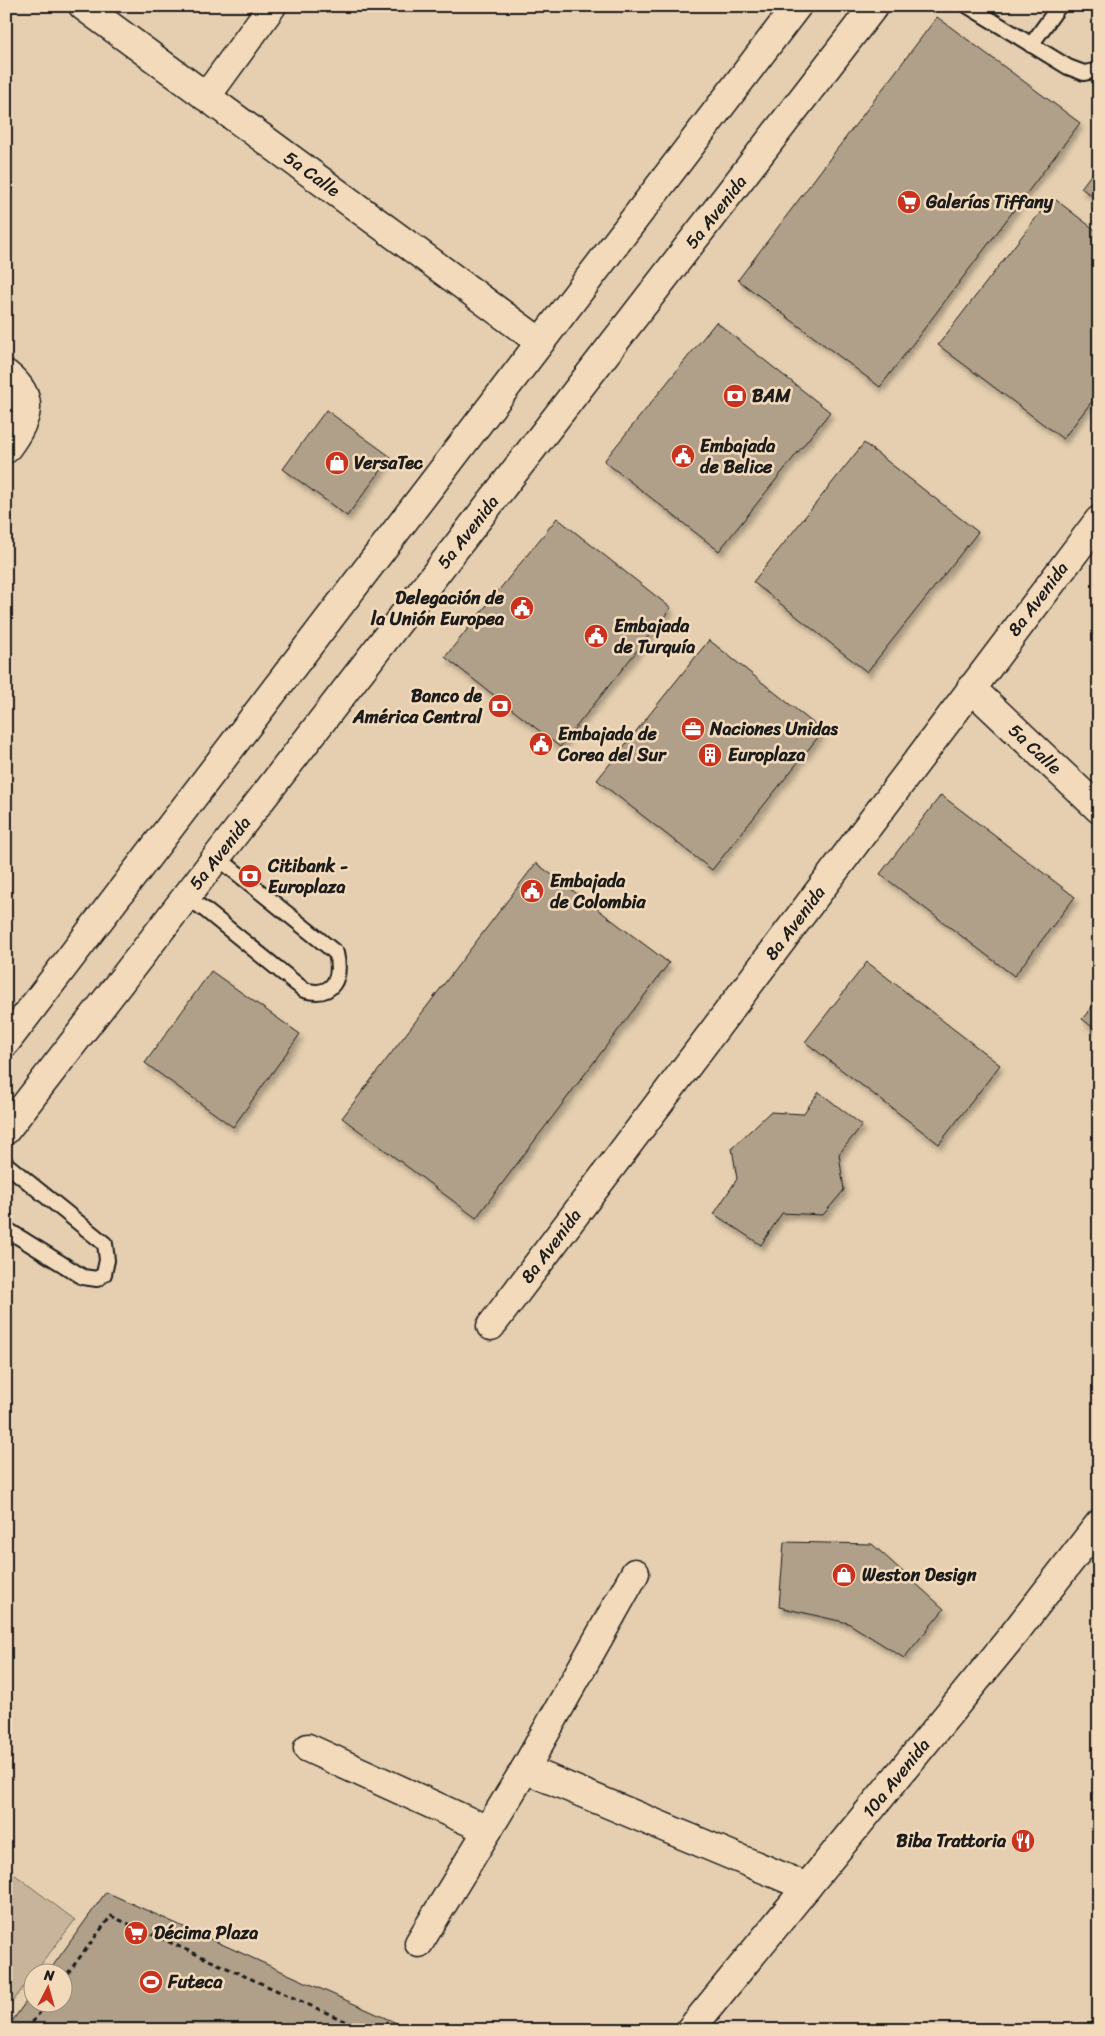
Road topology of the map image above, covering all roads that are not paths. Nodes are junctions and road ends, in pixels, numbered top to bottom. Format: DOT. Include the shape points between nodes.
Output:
graph roads {
  1 [pos="83,6"];
  2 [pos="272,6"];
  3 [pos="797,6"];
  4 [pos="874,6"];
  5 [pos="1059,6"];
  6 [pos="971,7"];
  7 [pos="1031,45"];
  8 [pos="1099,70"];
  9 [pos="206,97"];
  10 [pos="540,342"];
  11 [pos="6,374"];
  12 [pos="6,448"];
  13 [pos="1099,520"];
  14 [pos="971,688"];
  15 [pos="1099,809"];
  16 [pos="217,857"];
  17 [pos="186,897"];
  18 [pos="6,1042"];
  19 [pos="6,1130"];
  20 [pos="6,1164"];
  21 [pos="6,1229"];
  22 [pos="491,1326"];
  23 [pos="1099,1524"];
  24 [pos="636,1573"];
  25 [pos="308,1748"];
  26 [pos="525,1769"];
  27 [pos="488,1830"];
  28 [pos="807,1887"];
  29 [pos="419,1943"];
  30 [pos="690,2030"];
  1 -- 9 [label="street, 5a Calle"];
  2 -- 9 [label="street"];
  3 -- 10 [label="street"];
  4 -- 16 [label="street, 5a Avenida"];
  5 -- 7 [label="lane"];
  6 -- 7 [label="lane"];
  7 -- 8 [label="lane" via="1068,68 1084,73"];
  9 -- 10 [label="street, 5a Calle"];
  10 -- 18 [label="street"];
  11 -- 12 [label="street" via="19,384 27,403"];
  13 -- 14 [label="street, 8a Avenida"];
  14 -- 15 [label="street, 5a Calle"];
  14 -- 22 [label="street, 8a Avenida"];
  16 -- 17 [label="street, 5a Avenida"];
  16 -- 17 [label="lane" via="336,953 336,980 328,990 318,994 304,990"];
  17 -- 19 [label="street, 5a Avenida"];
  20 -- 21 [label="lane" via="105,1244 108,1260 104,1274 97,1279 83,1277"];
  23 -- 28 [label="street, 10a Avenida" via="1013,1635"];
  24 -- 26 [label="street"];
  25 -- 27 [label="street"];
  26 -- 27 [label="street"];
  26 -- 28 [label="street"];
  27 -- 29 [label="street"];
  28 -- 30 [label="street, 10a Avenida"];
}
